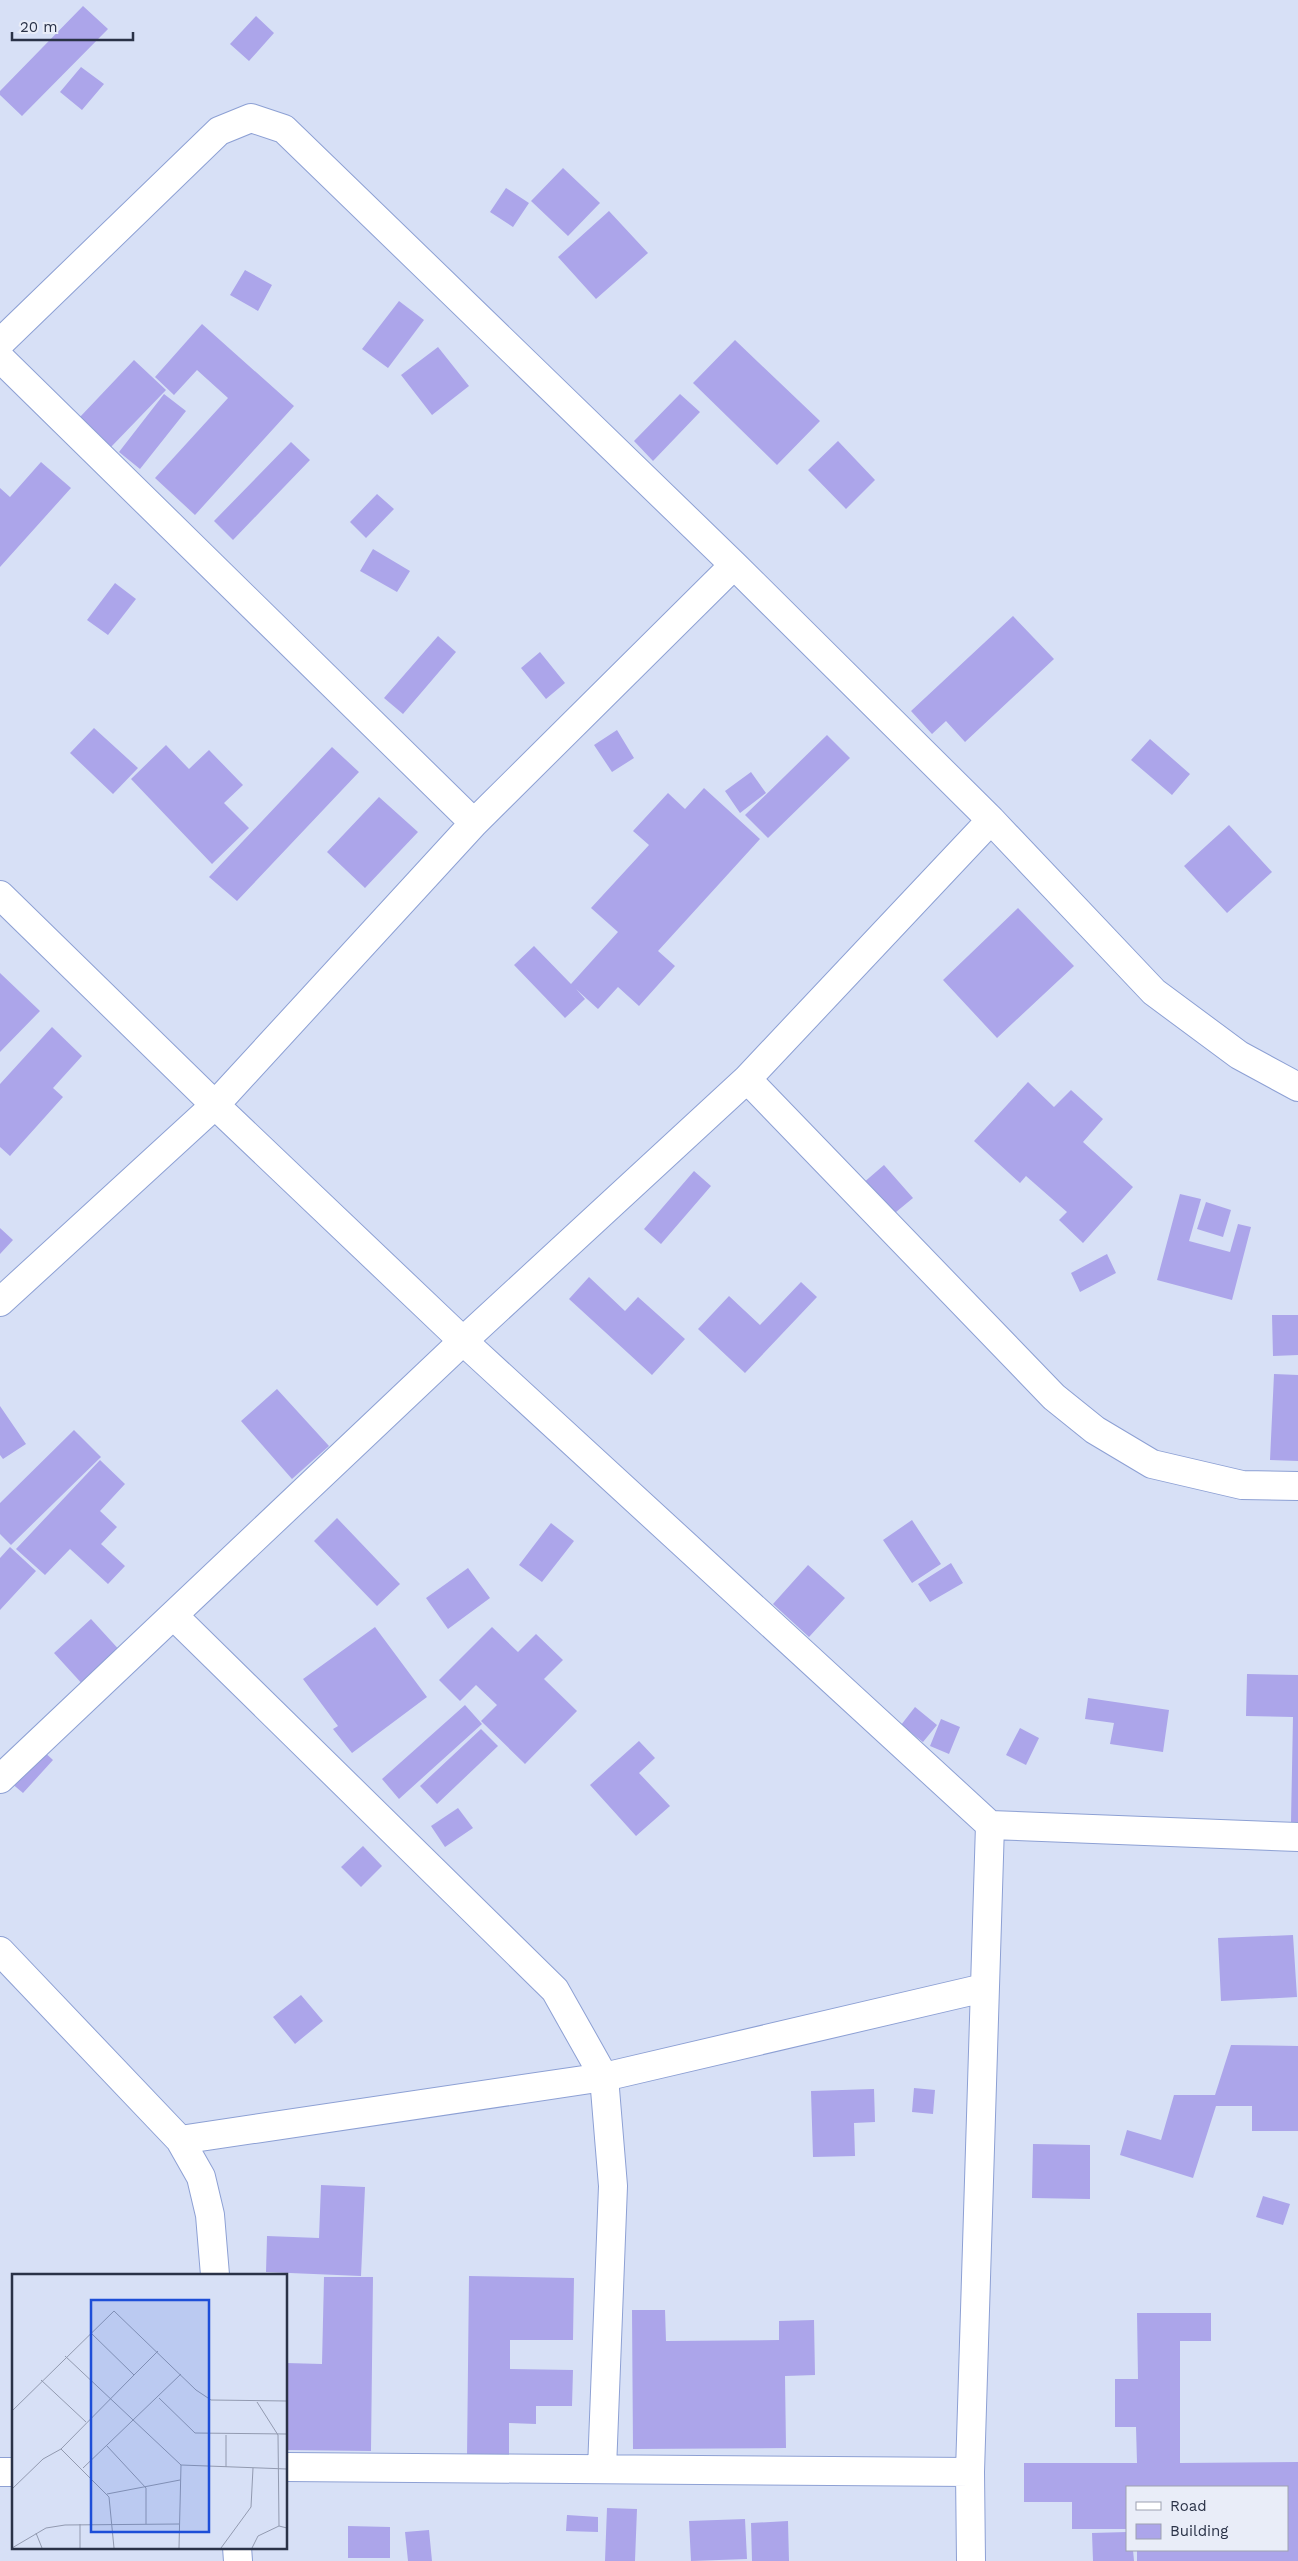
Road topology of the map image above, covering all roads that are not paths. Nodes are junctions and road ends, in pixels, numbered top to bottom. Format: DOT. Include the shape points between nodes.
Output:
graph roads {
  1 [pos="0,343"];
  2 [pos="0,358"];
  3 [pos="734,565"];
  4 [pos="991,820"];
  5 [pos="474,823"];
  6 [pos="0,895"];
  7 [pos="747,1079"];
  8 [pos="1298,1087"];
  9 [pos="215,1105"];
  10 [pos="0,1302"];
  11 [pos="463,1341"];
  12 [pos="1298,1486"];
  13 [pos="174,1616"];
  14 [pos="0,1779"];
  15 [pos="990,1825"];
  16 [pos="1298,1837"];
  17 [pos="0,1951"];
  18 [pos="984,1988"];
  19 [pos="604,2077"];
  20 [pos="180,2140"];
  21 [pos="215,2274"];
  22 [pos="288,2466"];
  23 [pos="602,2469"];
  24 [pos="970,2472"];
  25 [pos="237,2548"];
  26 [pos="238,2561"];
  27 [pos="970,2561"];
  1 -- 3 [label="street" via="218,131 250,118 284,129"];
  2 -- 5 [label="street"];
  3 -- 4 [label="street"];
  3 -- 5 [label="street"];
  4 -- 7 [label="street"];
  4 -- 8 [label="street" via="1154,992 1239,1055"];
  5 -- 9 [label="street"];
  6 -- 9 [label="street"];
  7 -- 11 [label="street"];
  7 -- 12 [label="street" via="1054,1397 1095,1430 1152,1464 1242,1485"];
  9 -- 10 [label="street"];
  9 -- 11 [label="street"];
  11 -- 13 [label="street"];
  11 -- 15 [label="street"];
  13 -- 14 [label="street"];
  13 -- 19 [label="street" via="555,1990"];
  15 -- 16 [label="street"];
  15 -- 18 [label="street"];
  17 -- 20 [label="street"];
  18 -- 19 [label="street"];
  18 -- 24 [label="street"];
  19 -- 20 [label="street"];
  19 -- 23 [label="street" via="613,2186"];
  20 -- 21 [label="street" via="201,2177 210,2215"];
  22 -- 23 [label="street"];
  23 -- 24 [label="street"];
  24 -- 27 [label="street"];
  25 -- 26 [label="street"];
}
